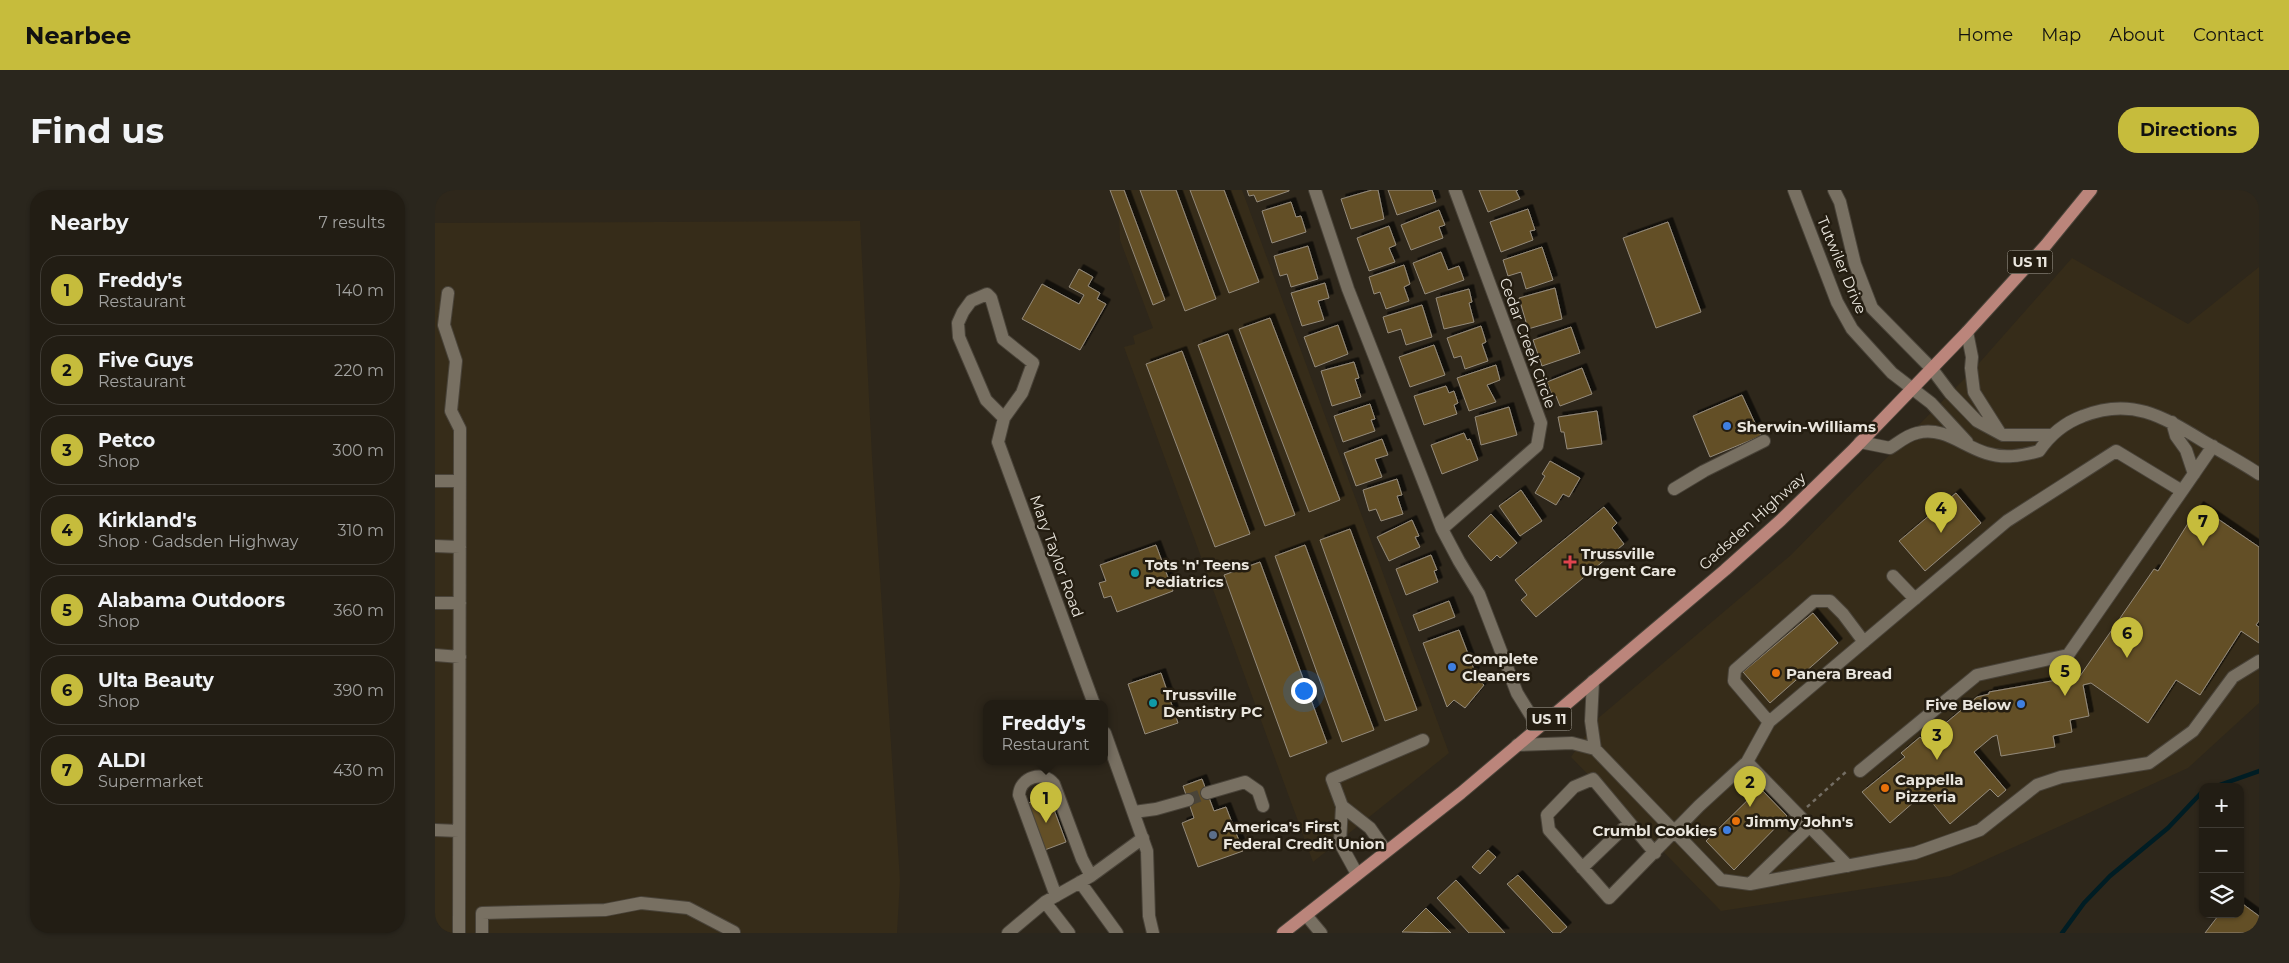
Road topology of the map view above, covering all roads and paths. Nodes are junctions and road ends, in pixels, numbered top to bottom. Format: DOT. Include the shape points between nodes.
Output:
graph roads {
  1 [pos="1315,190"];
  2 [pos="1455,190"];
  3 [pos="1794,190"];
  4 [pos="1834,190"];
  5 [pos="2091,190"];
  6 [pos="448,293"];
  7 [pos="1967,332"];
  8 [pos="1932,369"];
  9 [pos="1911,390"];
  10 [pos="1005,418"];
  11 [pos="2172,422"];
  12 [pos="2000,433"];
  13 [pos="2050,435"];
  14 [pos="1765,441"];
  15 [pos="1860,442"];
  16 [pos="1970,446"];
  17 [pos="2213,446"];
  18 [pos="2194,474"];
  19 [pos="2259,474"];
  20 [pos="435,481"];
  21 [pos="460,481"];
  22 [pos="1674,489"];
  23 [pos="2182,491"];
  24 [pos="1442,529"];
  25 [pos="435,546"];
  26 [pos="460,547"];
  27 [pos="1893,576"];
  28 [pos="1915,599"];
  29 [pos="435,603"];
  30 [pos="460,603"];
  31 [pos="1864,642"];
  32 [pos="435,655"];
  33 [pos="460,657"];
  34 [pos="2259,661"];
  35 [pos="1593,681"];
  36 [pos="1093,700"];
  37 [pos="1769,722"];
  38 [pos="1539,727"];
  39 [pos="1423,740"];
  40 [pos="1108,741"];
  41 [pos="1517,745"];
  42 [pos="1595,749"];
  43 [pos="1747,762"];
  44 [pos="1860,771"];
  45 [pos="1840,777"];
  46 [pos="1207,793"];
  47 [pos="1188,800"];
  48 [pos="1815,800"];
  49 [pos="1263,806"];
  50 [pos="1342,806"];
  51 [pos="1134,812"];
  52 [pos="1629,823"];
  53 [pos="1810,826"];
  54 [pos="435,830"];
  55 [pos="459,831"];
  56 [pos="1676,831"];
  57 [pos="1143,838"];
  58 [pos="1386,852"];
  59 [pos="1655,853"];
  60 [pos="1848,866"];
  61 [pos="1582,868"];
  62 [pos="1357,874"];
  63 [pos="1091,876"];
  64 [pos="1080,882"];
  65 [pos="1750,884"];
  66 [pos="1050,899"];
  67 [pos="1306,915"];
  68 [pos="734,932"];
  69 [pos="459,933"];
  70 [pos="482,933"];
  71 [pos="1008,933"];
  72 [pos="1069,933"];
  73 [pos="1117,933"];
  74 [pos="1153,933"];
  75 [pos="1283,933"];
  76 [pos="1321,933"];
  1 -- 24 [label="street" via="1348,289"];
  2 -- 24 [label="street, Cedar Creek Circle" via="1541,429 1537,446"];
  3 -- 9 [label="street, Tutwiler Drive" via="1837,302 1852,329"];
  4 -- 8 [label="street, Tutwiler Drive" via="1855,264 1872,308"];
  5 -- 7 [label="main road, Gadsden Highway / US 11"];
  6 -- 21 [label="street" via="444,325 456,361 451,411 460,429"];
  7 -- 8 [label="main road, Gadsden Highway / US 11"];
  7 -- 12 [label="street" via="1974,392"];
  8 -- 9 [label="main road, Gadsden Highway / US 11"];
  8 -- 12 [label="street, Tutwiler Drive" via="1977,421"];
  9 -- 15 [label="main road, Gadsden Highway / US 11"];
  9 -- 16 [label="street, Tutwiler Drive" via="1931,403"];
  10 -- 10 [label="street, Mary Taylor Road" via="1022,393 1033,363 1003,339 987,294 971,301 963,312 958,323 959,337 986,400"];
  10 -- 36 [label="street, Mary Taylor Road" via="998,442"];
  11 -- 13 [label="street" via="2136,409 2104,409 2073,419"];
  11 -- 17 [label="street"];
  11 -- 18 [label="street"];
  12 -- 13 [label="street"];
  13 -- 16 [label="street" via="2039,451 2013,457 1984,453"];
  14 -- 22 [label="street"];
  15 -- 16 [label="street" via="1890,448 1916,433 1929,431 1956,438"];
  15 -- 35 [label="main road, Gadsden Highway / US 11" via="1732,564"];
  17 -- 18 [label="street"];
  17 -- 19 [label="street"];
  18 -- 23 [label="street"];
  20 -- 21 [label="street"];
  21 -- 26 [label="street"];
  23 -- 28 [label="street" via="2117,451 2007,521"];
  23 -- 44 [label="street" via="2068,655 1977,674"];
  24 -- 38 [label="street" via="1479,594 1517,693"];
  25 -- 26 [label="street"];
  26 -- 30 [label="street"];
  27 -- 28 [label="street"];
  28 -- 31 [label="street"];
  29 -- 30 [label="street"];
  30 -- 33 [label="street"];
  31 -- 37 [label="street"];
  31 -- 37 [label="street" via="1843,614 1829,602 1814,601 1735,670 1734,681"];
  32 -- 33 [label="street"];
  33 -- 55 [label="street"];
  34 -- 60 [label="street" via="2233,677 2193,731 2149,763 2061,776 2037,785 1979,830 1915,853"];
  35 -- 38 [label="main road, Gadsden Highway / US 11"];
  35 -- 42 [label="street" via="1591,721"];
  37 -- 43 [label="street"];
  38 -- 41 [label="main road, Gadsden Highway / US 11"];
  39 -- 50 [label="street" via="1332,779"];
  40 -- 51 [label="street"];
  41 -- 42 [label="street" via="1573,743"];
  41 -- 58 [label="main road, Gadsden Highway / US 11"];
  42 -- 56 [label="street"];
  43 -- 53 [label="street"];
  43 -- 56 [label="street"];
  45 -- 48 [label="path"];
  46 -- 49 [label="street" via="1245,782 1258,792"];
  47 -- 51 [label="street" via="1156,810"];
  50 -- 58 [label="street" via="1370,828"];
  50 -- 62 [label="street" via="1340,843"];
  51 -- 57 [label="street"];
  52 -- 59 [label="street"];
  52 -- 61 [label="street"];
  52 -- 61 [label="street" via="1593,779 1574,787 1547,815 1549,830"];
  53 -- 60 [label="street"];
  53 -- 65 [label="street"];
  54 -- 55 [label="street"];
  55 -- 69 [label="street"];
  56 -- 59 [label="street"];
  56 -- 65 [label="street" via="1721,880"];
  57 -- 63 [label="street"];
  57 -- 74 [label="street" via="1147,850 1149,916"];
  58 -- 62 [label="main road, Gadsden Highway / US 11"];
  59 -- 61 [label="street" via="1609,898"];
  60 -- 65 [label="street"];
  62 -- 67 [label="main road, Gadsden Highway / US 11"];
  63 -- 64 [label="street"];
  63 -- 66 [label="street" via="1054,784 1041,776 1027,780 1019,795"];
  64 -- 66 [label="street"];
  64 -- 73 [label="street"];
  66 -- 71 [label="street"];
  66 -- 72 [label="street"];
  67 -- 75 [label="main road, Gadsden Highway / US 11"];
  67 -- 76 [label="street"];
  68 -- 70 [label="street" via="688,908 641,903 605,910 482,913"];
}
